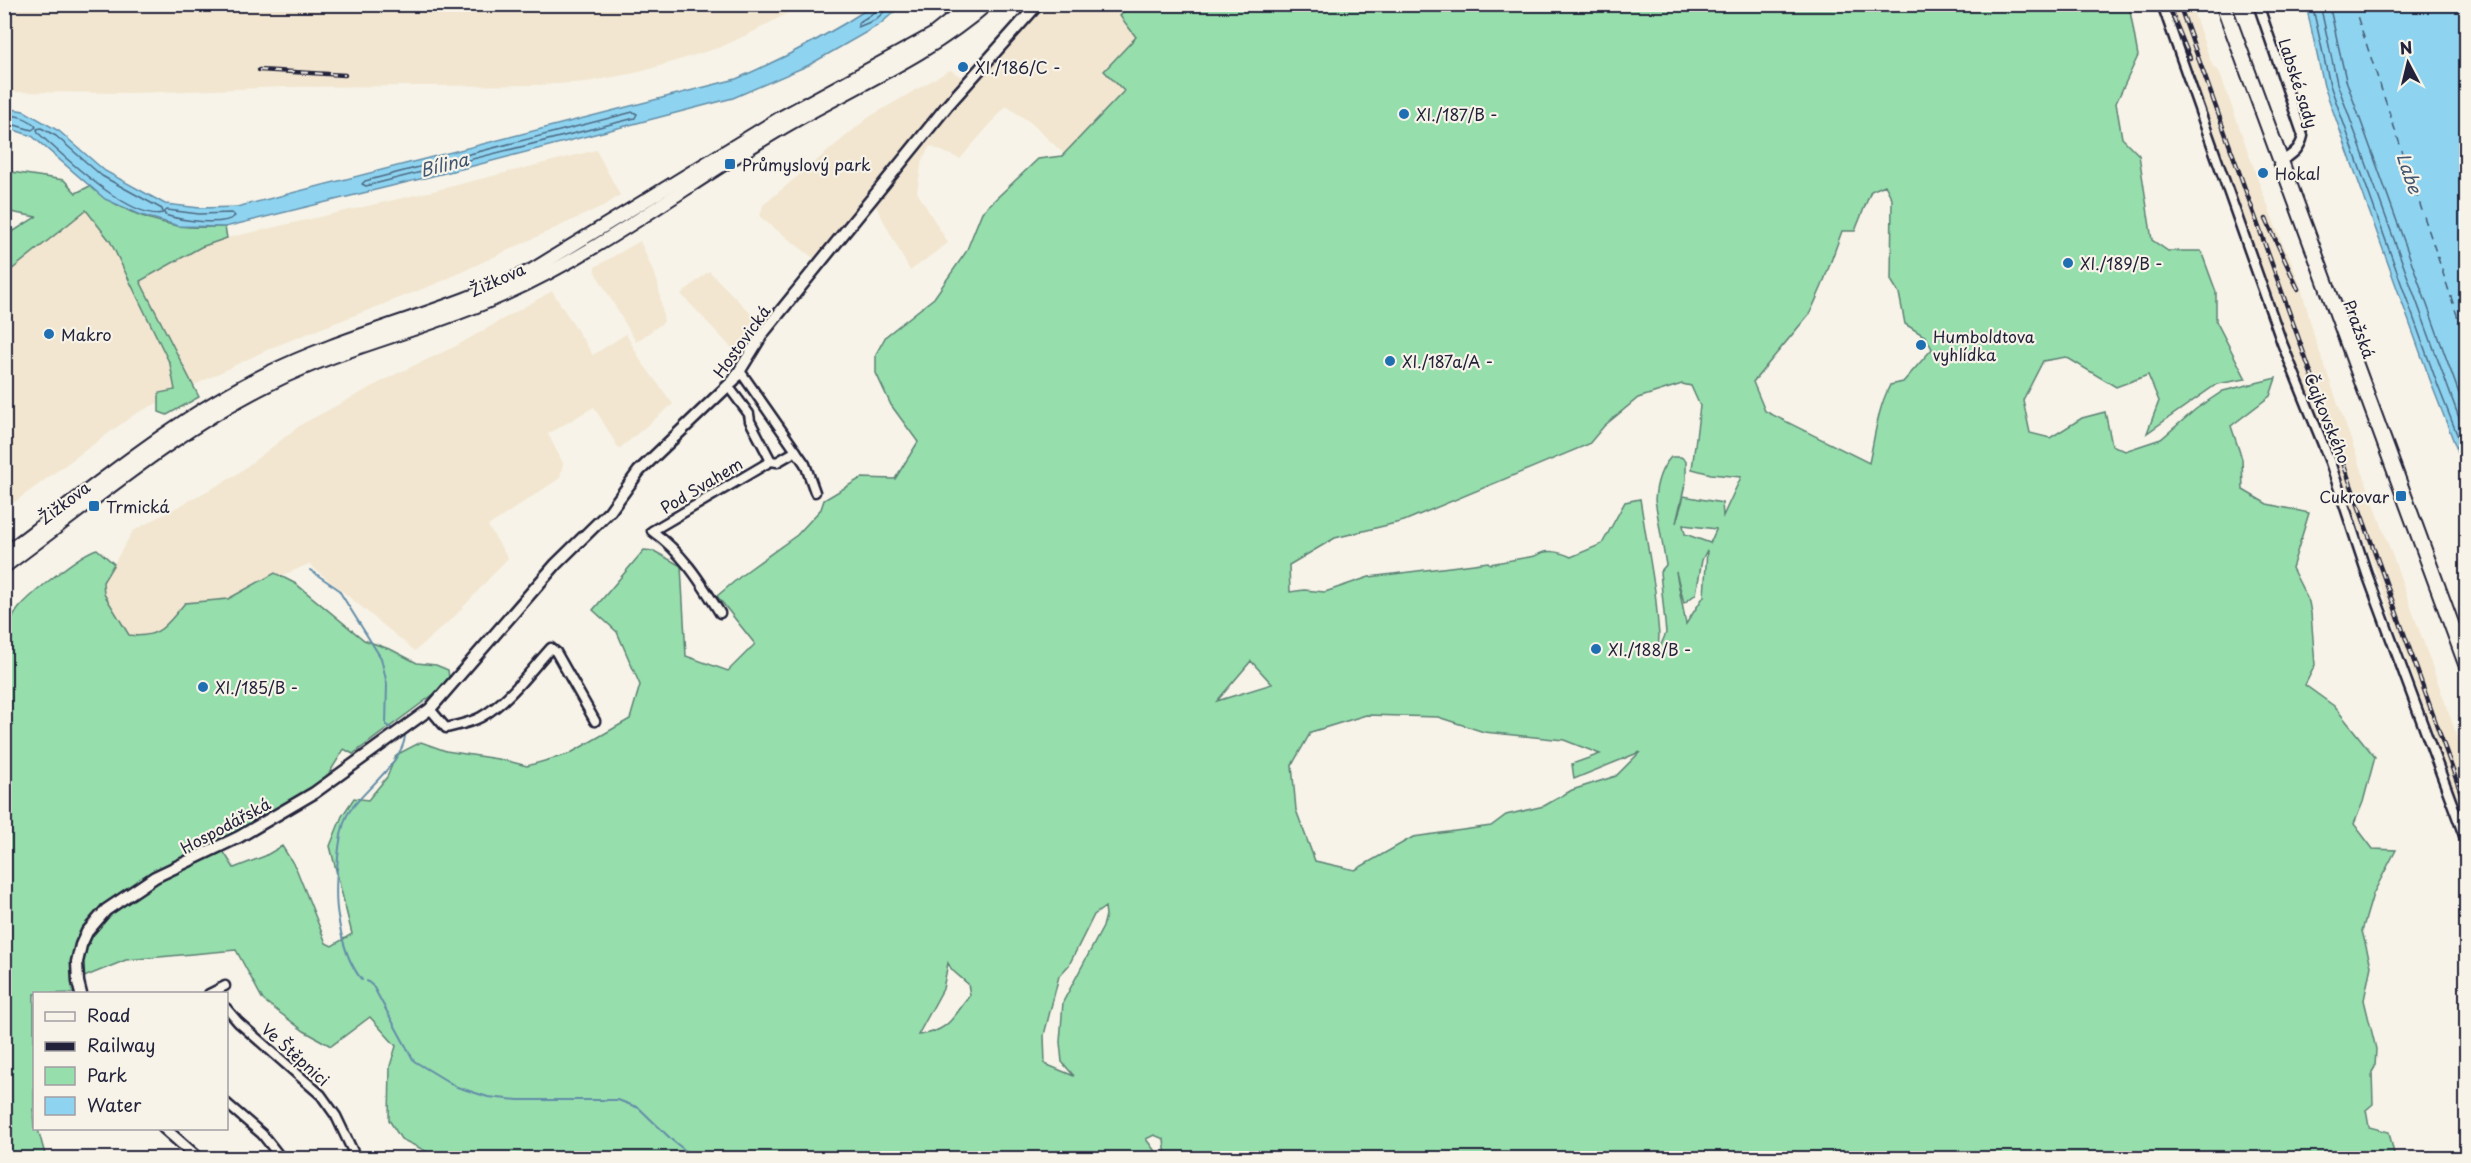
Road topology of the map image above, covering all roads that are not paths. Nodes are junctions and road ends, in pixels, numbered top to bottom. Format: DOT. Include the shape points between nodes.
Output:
graph roads {
  1 [pos="971,4"];
  2 [pos="987,4"];
  3 [pos="1038,4"];
  4 [pos="2162,4"];
  5 [pos="2223,4"];
  6 [pos="2258,4"];
  7 [pos="2281,162"];
  8 [pos="740,371"];
  9 [pos="729,386"];
  10 [pos="796,451"];
  11 [pos="771,461"];
  12 [pos="815,492"];
  13 [pos="6,563"];
  14 [pos="720,613"];
  15 [pos="2466,664"];
  16 [pos="430,709"];
  17 [pos="595,721"];
  18 [pos="2466,841"];
  19 [pos="225,986"];
  20 [pos="81,992"];
  21 [pos="214,992"];
  22 [pos="228,1010"];
  23 [pos="228,1105"];
  24 [pos="166,1130"];
  25 [pos="198,1158"];
  26 [pos="281,1158"];
  27 [pos="356,1158"];
  1 -- 13 [label="main road, Žižkova" via="932,35 780,118 532,270 453,305 268,373 210,404 132,457"];
  2 -- 13 [label="main road, Žižkova" via="937,43 784,126 537,279 456,314 295,372 243,399 163,450"];
  3 -- 8 [label="street, Hostovická" via="947,106 763,333"];
  4 -- 18 [label="street, Čajkovského"];
  5 -- 7 [label="main road, Pražská"];
  6 -- 7 [label="street, Labské sady" via="2303,136 2296,152"];
  7 -- 15 [label="main road, Pražská"];
  8 -- 9 [label="street, Hostovická"];
  8 -- 10 [label="street"];
  9 -- 11 [label="street"];
  9 -- 16 [label="street, Hostovická" via="639,471 610,511 556,564"];
  10 -- 11 [label="street, Pod Svahem" via="777,462"];
  10 -- 12 [label="street"];
  11 -- 14 [label="street, Pod Svahem" via="652,531 686,560"];
  16 -- 17 [label="street" via="446,728 481,717 496,707 551,648"];
  16 -- 20 [label="street, Hospodářská" via="314,793 239,837 155,877 106,910 81,945 77,962"];
  19 -- 21 [label="street"];
  22 -- 27 [label="street, Ve Štěpnici" via="321,1095"];
  23 -- 26 [label="street" via="262,1134"];
  24 -- 25 [label="street"];
}
